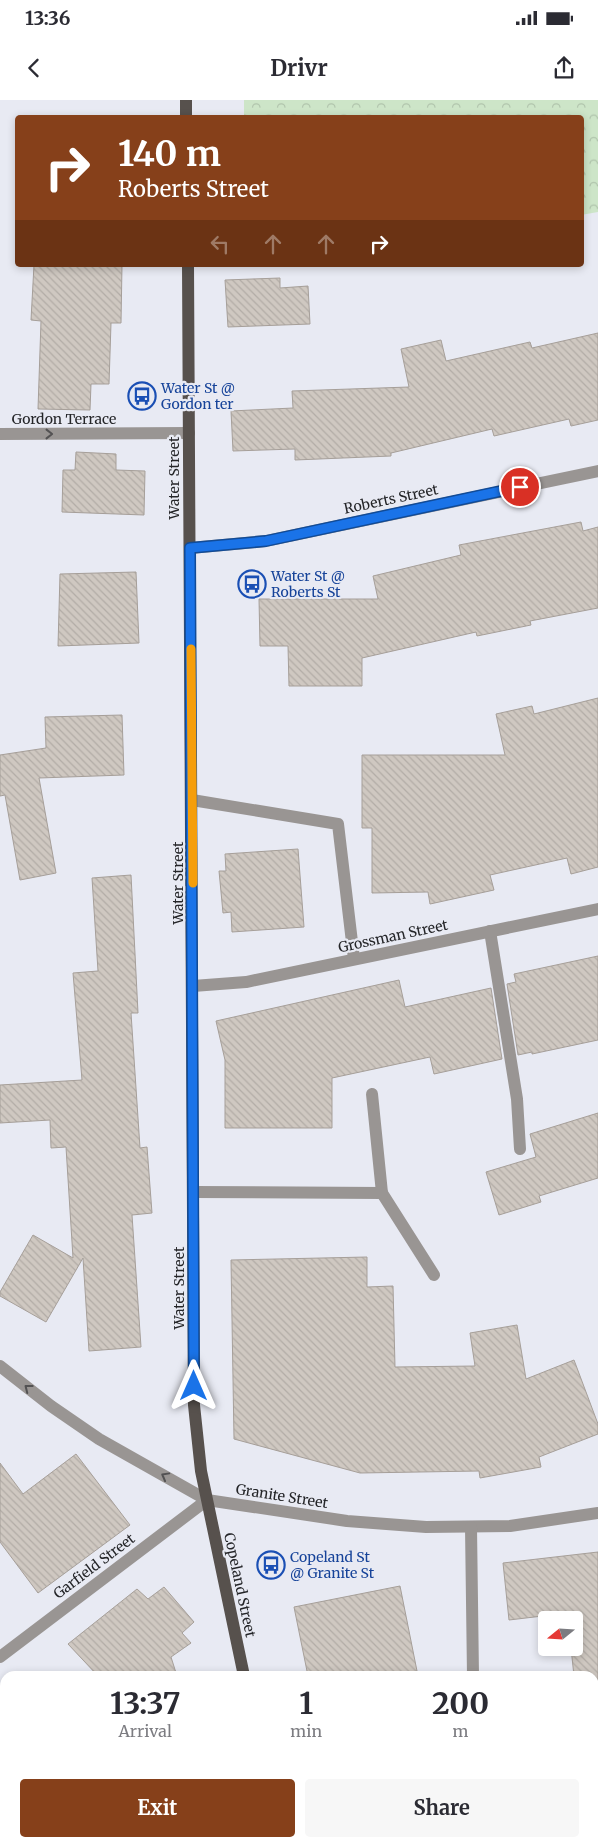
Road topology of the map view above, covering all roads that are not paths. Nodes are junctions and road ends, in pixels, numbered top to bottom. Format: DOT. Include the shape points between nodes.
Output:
graph roads {
  1 [pos="186,100"];
  2 [pos="186,115"];
  3 [pos="188,267"];
  4 [pos="189,433"];
  5 [pos="0,434"];
  6 [pos="598,471"];
  7 [pos="190,548"];
  8 [pos="192,800"];
  9 [pos="598,909"];
  10 [pos="490,931"];
  11 [pos="354,959"];
  12 [pos="193,986"];
  13 [pos="372,1094"];
  14 [pos="520,1149"];
  15 [pos="194,1192"];
  16 [pos="382,1193"];
  17 [pos="434,1276"];
  18 [pos="0,1366"];
  19 [pos="207,1500"];
  20 [pos="598,1513"];
  21 [pos="471,1528"];
  22 [pos="0,1657"];
  23 [pos="243,1671"];
  24 [pos="473,1671"];
  1 -- 2 [label="main road"];
  3 -- 4 [label="main road, Water Street"];
  5 -- 4 [label="street, Gordon Terrace, one-way"];
  4 -- 7 [label="main road, Water Street"];
  6 -- 7 [label="street, Roberts Street" via="266,541"];
  7 -- 8 [label="main road, Water Street"];
  8 -- 11 [label="street" via="338,824"];
  8 -- 12 [label="main road, Water Street"];
  9 -- 10 [label="street, Grossman Street"];
  10 -- 11 [label="street, Grossman Street"];
  10 -- 14 [label="street" via="517,1099"];
  11 -- 12 [label="street, Grossman Street" via="246,982"];
  12 -- 15 [label="main road, Water Street"];
  13 -- 16 [label="street"];
  15 -- 16 [label="street"];
  15 -- 19 [label="main road, Water Street" via="194,1405"];
  16 -- 17 [label="street"];
  19 -- 18 [label="street, Granite Street, one-way" via="99,1439 50,1406"];
  19 -- 21 [label="street, Granite Street" via="347,1521"];
  19 -- 22 [label="street, Garfield Street"];
  19 -- 23 [label="main road, Copeland Street"];
  20 -- 21 [label="street, Granite Street" via="540,1523"];
  21 -- 24 [label="street"];
}
